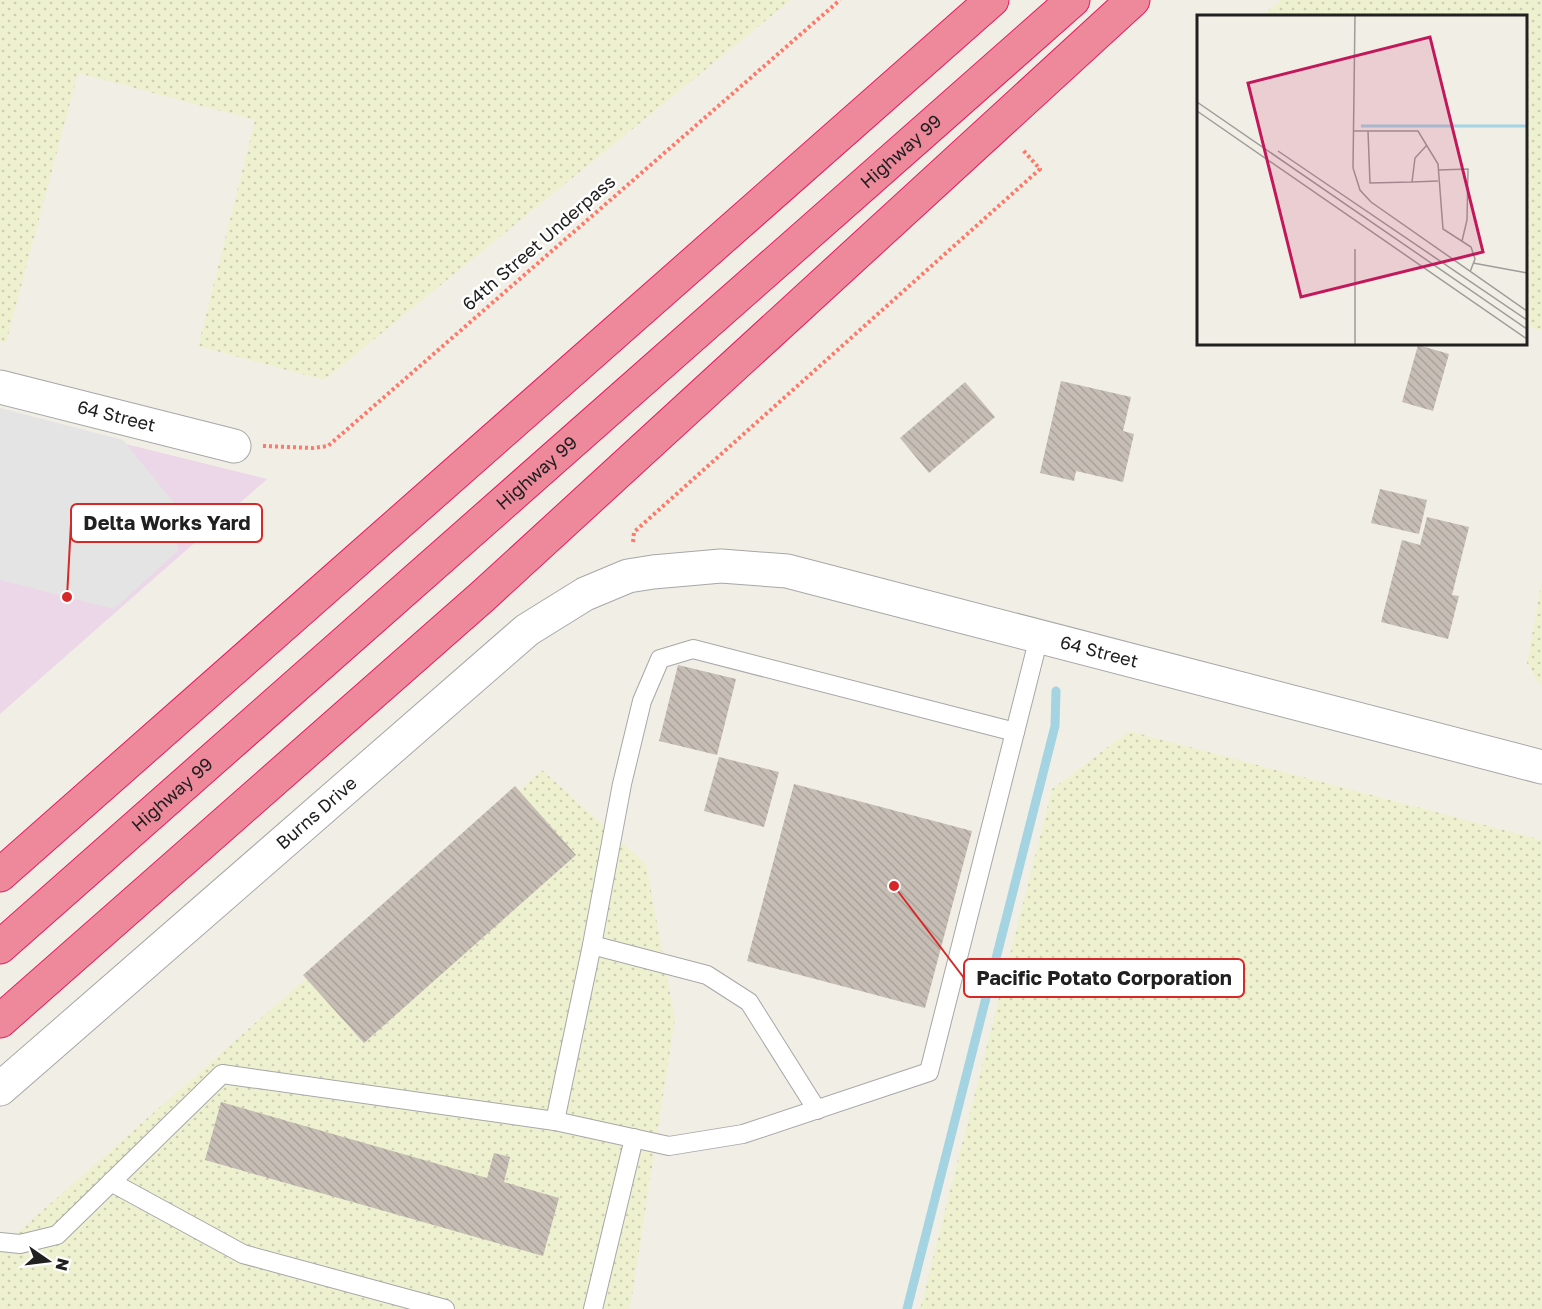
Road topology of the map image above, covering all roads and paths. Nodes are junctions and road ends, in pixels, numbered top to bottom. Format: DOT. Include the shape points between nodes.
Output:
graph roads {
  1 [pos="840,0"];
  2 [pos="992,0"];
  3 [pos="1072,0"];
  4 [pos="1133,0"];
  5 [pos="1022,149"];
  6 [pos="0,387"];
  7 [pos="234,446"];
  8 [pos="641,574"];
  9 [pos="1039,637"];
  10 [pos="1015,732"];
  11 [pos="1542,767"];
  12 [pos="0,875"];
  13 [pos="592,945"];
  14 [pos="0,947"];
  15 [pos="0,1021"];
  16 [pos="0,1089"];
  17 [pos="817,1110"];
  18 [pos="555,1121"];
  19 [pos="634,1138"];
  20 [pos="111,1182"];
  21 [pos="0,1242"];
  22 [pos="445,1309"];
  23 [pos="593,1309"];
  1 -- 7 [label="path, 64th Street Underpass" via="328,446"];
  2 -- 12 [label="highway"];
  3 -- 14 [label="highway, Highway 99"];
  4 -- 15 [label="highway" via="483,596"];
  5 -- 8 [label="path" via="1040,170 634,532"];
  6 -- 7 [label="street, 64 Street"];
  8 -- 9 [label="street, 64 Street" via="721,566 787,571"];
  8 -- 16 [label="street, Burns Drive" via="585,594 526,630"];
  9 -- 10 [label="lane"];
  9 -- 11 [label="street, 64 Street"];
  10 -- 13 [label="lane" via="693,649 660,659 642,701 622,784"];
  10 -- 17 [label="lane" via="929,1072"];
  13 -- 17 [label="lane" via="707,975 749,1002"];
  13 -- 18 [label="lane"];
  17 -- 19 [label="lane" via="743,1134 669,1146"];
  18 -- 19 [label="lane"];
  18 -- 20 [label="lane" via="222,1074"];
  19 -- 23 [label="lane"];
  20 -- 21 [label="lane" via="57,1235 20,1244"];
  20 -- 22 [label="lane" via="243,1254"];
}
